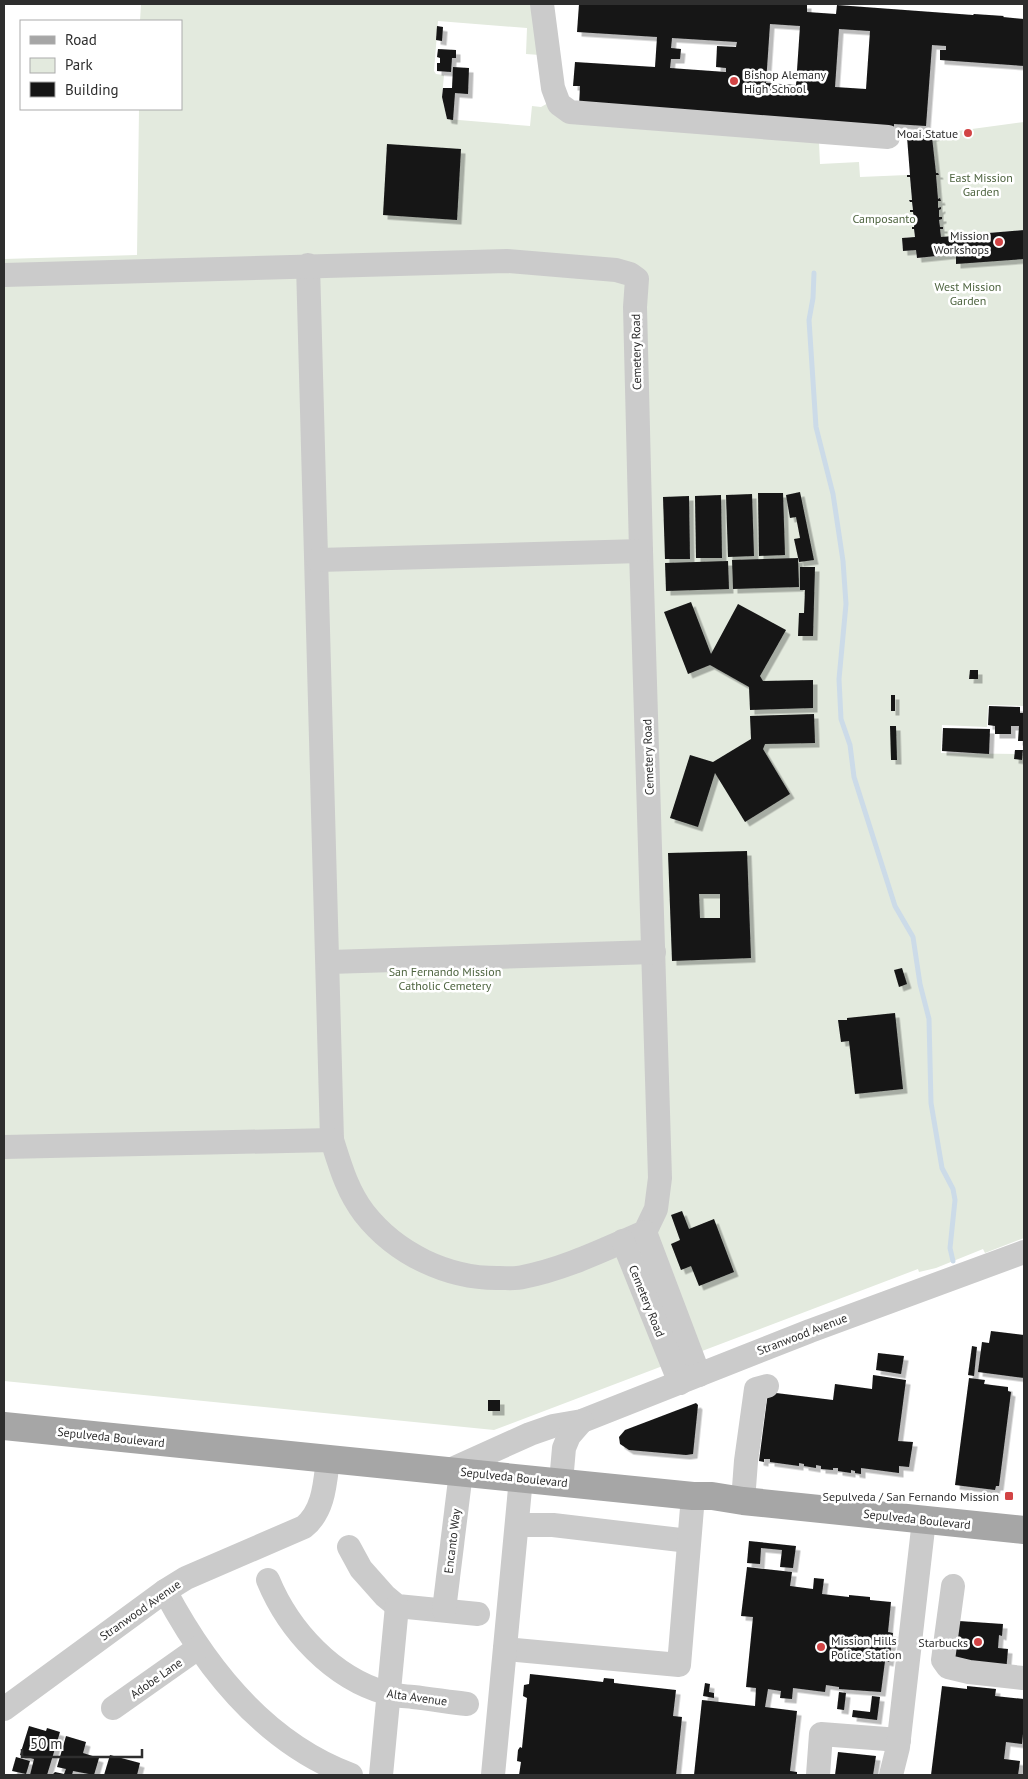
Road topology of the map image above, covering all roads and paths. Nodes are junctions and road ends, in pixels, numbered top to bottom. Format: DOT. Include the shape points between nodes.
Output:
graph roads {
  1 [pos="542,4"];
  2 [pos="888,138"];
  3 [pos="308,265"];
  4 [pos="4,275"];
  5 [pos="641,551"];
  6 [pos="318,560"];
  7 [pos="654,952"];
  8 [pos="329,962"];
  9 [pos="332,1140"];
  10 [pos="4,1147"];
  11 [pos="634,1237"];
  12 [pos="1024,1252"];
  13 [pos="689,1379"];
  14 [pos="767,1386"];
  15 [pos="582,1421"];
  16 [pos="4,1426"];
  17 [pos="328,1459"];
  18 [pos="454,1472"];
  19 [pos="521,1478"];
  20 [pos="561,1482"];
  21 [pos="693,1496"];
  22 [pos="743,1501"];
  23 [pos="924,1520"];
  24 [pos="517,1525"];
  25 [pos="1024,1530"];
  26 [pos="689,1541"];
  27 [pos="349,1547"];
  28 [pos="268,1580"];
  29 [pos="953,1586"];
  30 [pos="165,1591"];
  31 [pos="397,1606"];
  32 [pos="444,1610"];
  33 [pos="478,1614"];
  34 [pos="198,1648"];
  35 [pos="505,1649"];
  36 [pos="1023,1678"];
  37 [pos="388,1694"];
  38 [pos="467,1704"];
  39 [pos="113,1708"];
  40 [pos="4,1710"];
  41 [pos="898,1740"];
  42 [pos="351,1775"];
  43 [pos="381,1775"];
  44 [pos="493,1775"];
  45 [pos="818,1775"];
  46 [pos="890,1775"];
  1 -- 2 [label="street" via="553,88 559,104 570,112"];
  3 -- 4 [label="street"];
  3 -- 5 [label="street, Cemetery Road" via="507,261 616,270 637,279"];
  3 -- 6 [label="street"];
  5 -- 6 [label="street"];
  5 -- 7 [label="street, Cemetery Road"];
  6 -- 8 [label="street"];
  7 -- 8 [label="street"];
  7 -- 11 [label="street, Cemetery Road" via="660,1178 656,1209"];
  8 -- 9 [label="street"];
  9 -- 10 [label="street"];
  9 -- 11 [label="street" via="344,1179 363,1212 388,1238 418,1258 445,1270 480,1278 522,1278 578,1261"];
  11 -- 13 [label="street, Cemetery Road"];
  12 -- 13 [label="street, Stranwood Avenue"];
  13 -- 15 [label="street, Stranwood Avenue"];
  14 -- 22 [label="street" via="756,1389"];
  15 -- 18 [label="street, Stranwood Avenue" via="530,1434"];
  15 -- 20 [label="street" via="564,1448"];
  16 -- 17 [label="main road, Sepulveda Boulevard"];
  17 -- 18 [label="main road, Sepulveda Boulevard"];
  17 -- 30 [label="street, Stranwood Avenue" via="322,1498 311,1522 186,1578"];
  18 -- 19 [label="main road, Sepulveda Boulevard"];
  18 -- 32 [label="street, Encanto Way"];
  19 -- 20 [label="main road, Sepulveda Boulevard"];
  19 -- 24 [label="street"];
  20 -- 21 [label="main road, Sepulveda Boulevard"];
  21 -- 22 [label="main road, Sepulveda Boulevard"];
  21 -- 26 [label="street"];
  22 -- 23 [label="main road, Sepulveda Boulevard"];
  23 -- 25 [label="main road, Sepulveda Boulevard"];
  23 -- 41 [label="street"];
  24 -- 26 [label="street" via="553,1525"];
  24 -- 35 [label="street"];
  26 -- 35 [label="street" via="679,1665"];
  27 -- 31 [label="street" via="361,1569"];
  28 -- 37 [label="street, Alta Avenue" via="286,1614 314,1650 364,1686"];
  29 -- 36 [label="street" via="943,1660 948,1667"];
  30 -- 34 [label="street"];
  30 -- 40 [label="street, Stranwood Avenue"];
  31 -- 32 [label="street"];
  31 -- 37 [label="street"];
  32 -- 33 [label="street"];
  34 -- 39 [label="street, Adobe Lane"];
  34 -- 42 [label="street" via="239,1699 270,1728 314,1758"];
  35 -- 44 [label="street"];
  37 -- 38 [label="street, Alta Avenue"];
  37 -- 43 [label="street"];
  41 -- 45 [label="street" via="821,1734"];
  41 -- 46 [label="street"];
}
